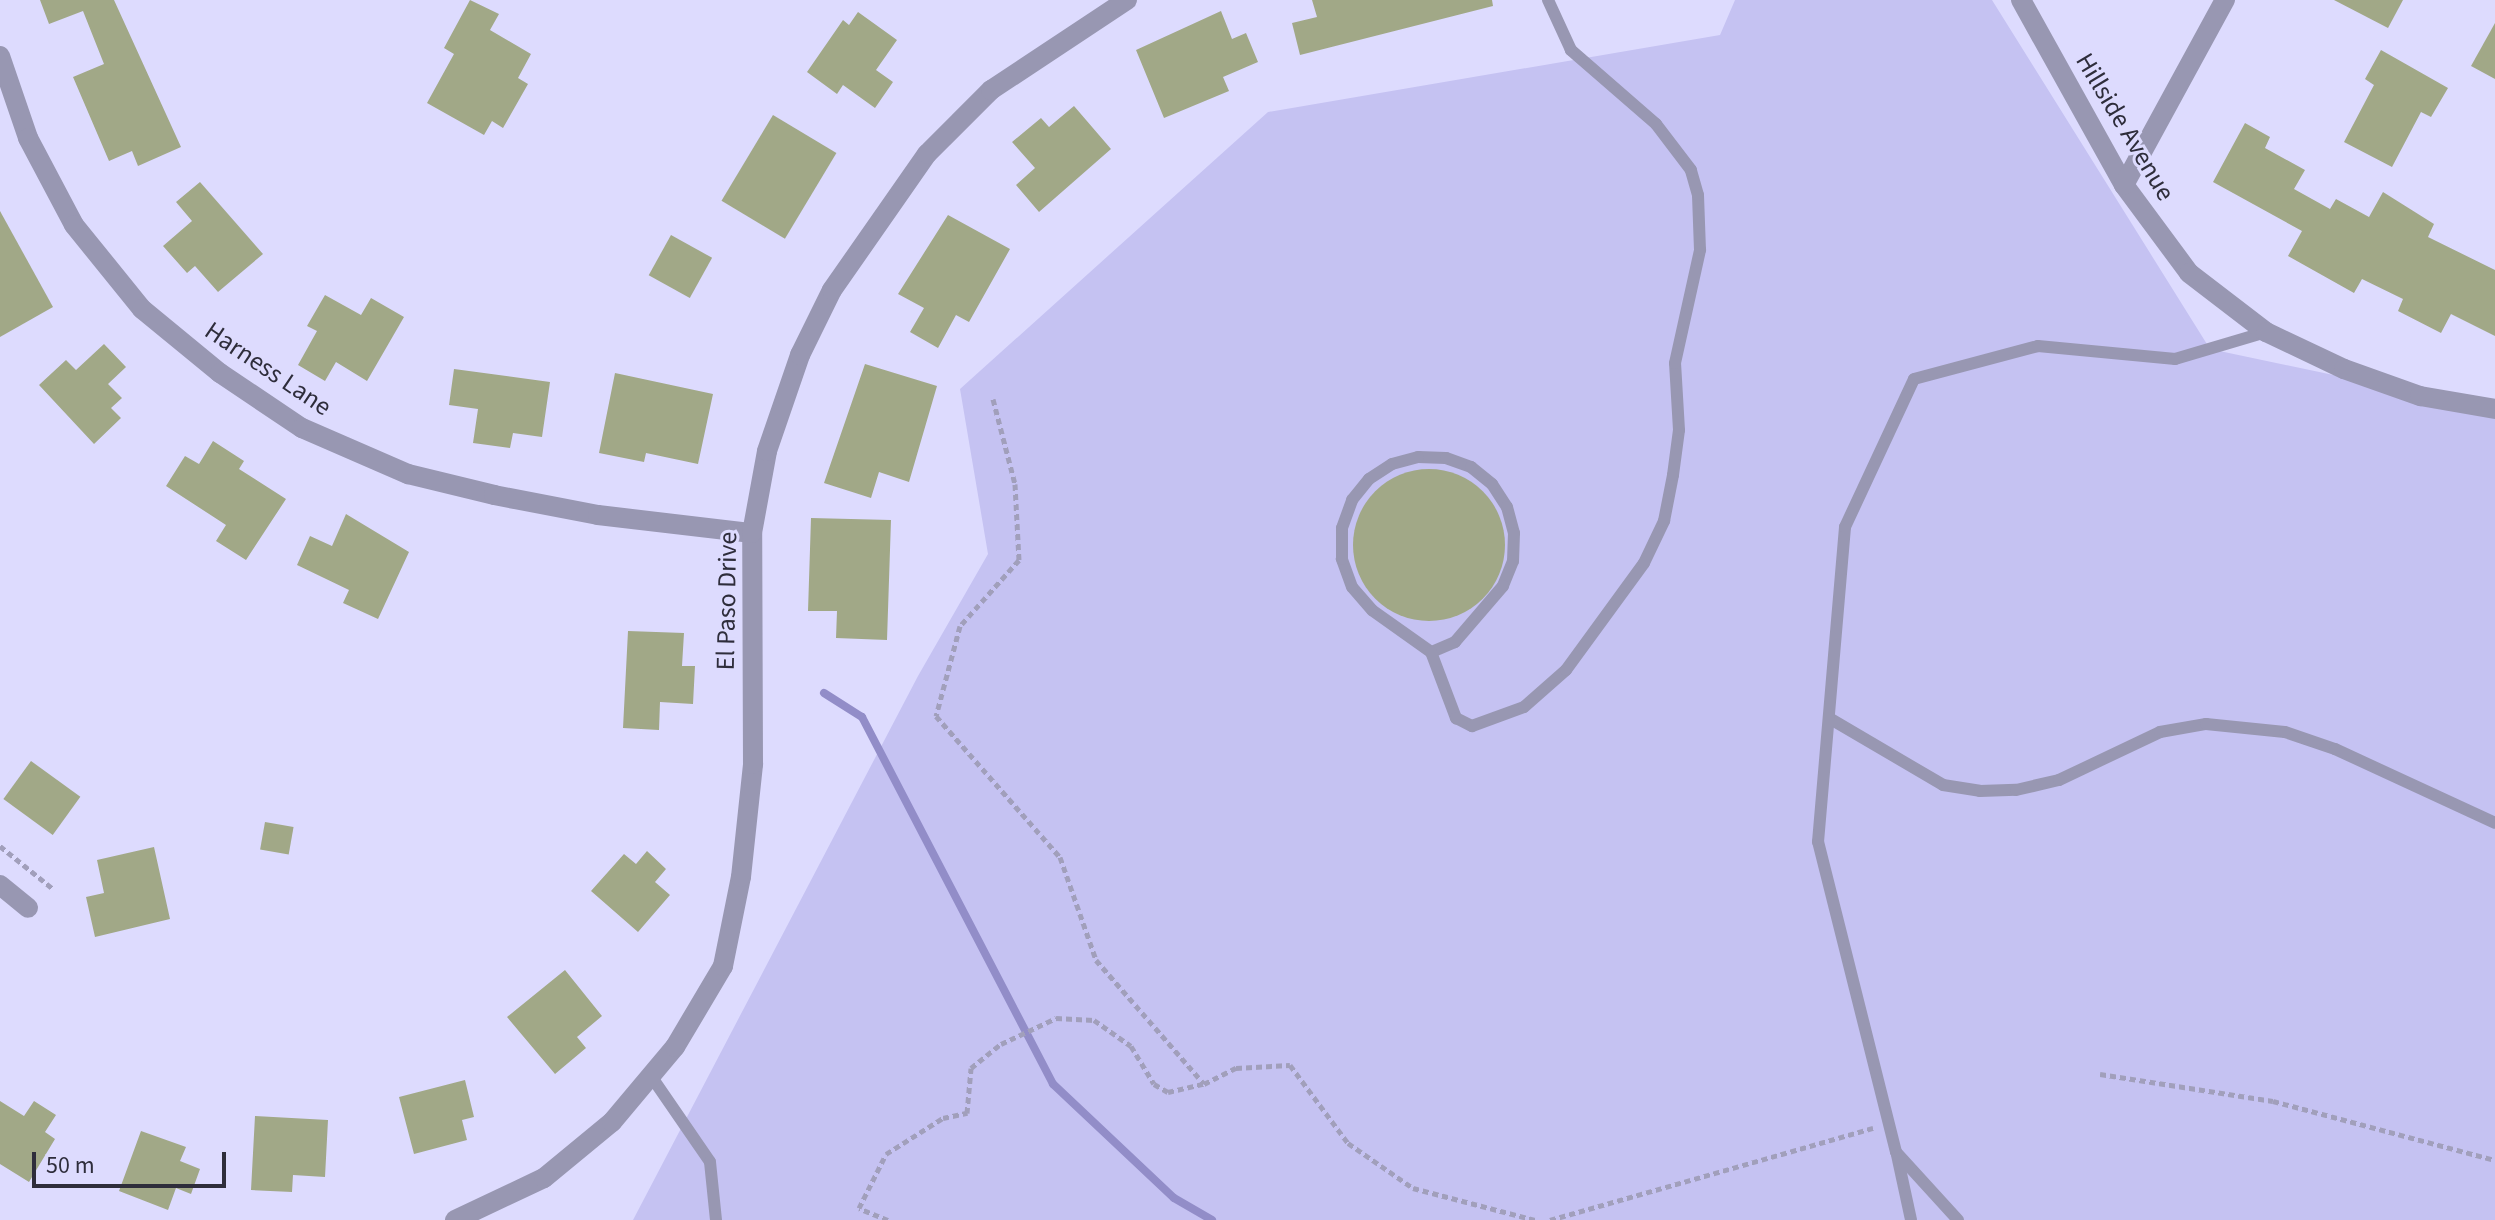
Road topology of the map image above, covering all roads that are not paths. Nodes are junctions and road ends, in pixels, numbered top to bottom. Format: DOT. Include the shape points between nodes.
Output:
graph roads {
  1 [pos="1127,0"];
  2 [pos="1548,0"];
  3 [pos="2021,0"];
  4 [pos="2225,0"];
  5 [pos="0,56"];
  6 [pos="2124,185"];
  7 [pos="2266,332"];
  8 [pos="2495,409"];
  9 [pos="752,533"];
  10 [pos="1431,652"];
  11 [pos="1829,718"];
  12 [pos="2495,823"];
  13 [pos="0,885"];
  14 [pos="28,908"];
  15 [pos="651,1076"];
  16 [pos="1896,1152"];
  17 [pos="455,1220"];
  18 [pos="716,1220"];
  19 [pos="1911,1220"];
  20 [pos="1958,1220"];
  1 -- 9 [label="street, El Paso Drive" via="991,90 927,154 874,226 832,290 800,355 767,451"];
  2 -- 10 [label="lane" via="1571,50 1656,124 1691,170 1698,195 1700,250 1675,363 1679,430 1673,475 1664,521 1644,563 1566,670 1524,707 1472,726 1456,718"];
  3 -- 6 [label="street, Hillside Avenue"];
  4 -- 6 [label="street"];
  5 -- 9 [label="street, Harness Lane" via="28,138 74,225 132,297 220,373 302,428 408,474 494,495 598,515"];
  6 -- 7 [label="street, Hillside Avenue" via="2189,273"];
  7 -- 8 [label="street, Hillside Avenue" via="2344,369 2420,396"];
  7 -- 11 [label="lane" via="2175,359 2038,346 1914,379 1845,527"];
  9 -- 15 [label="street, El Paso Drive" via="753,764 741,877 723,966 675,1047"];
  10 -- 10 [label="lane" via="1455,642 1503,586 1513,561 1514,533 1507,507 1492,484 1471,467 1446,458 1418,457 1392,464 1369,479 1352,500 1342,528 1342,559 1352,587 1372,610"];
  11 -- 12 [label="lane" via="1943,785 1980,791 2059,780 2160,732 2206,724 2285,732 2335,749"];
  11 -- 16 [label="lane" via="1818,842"];
  13 -- 14 [label="street"];
  15 -- 17 [label="street, El Paso Drive" via="612,1122 544,1178"];
  15 -- 18 [label="lane" via="710,1162"];
  16 -- 19 [label="lane"];
  16 -- 20 [label="lane"];
}
